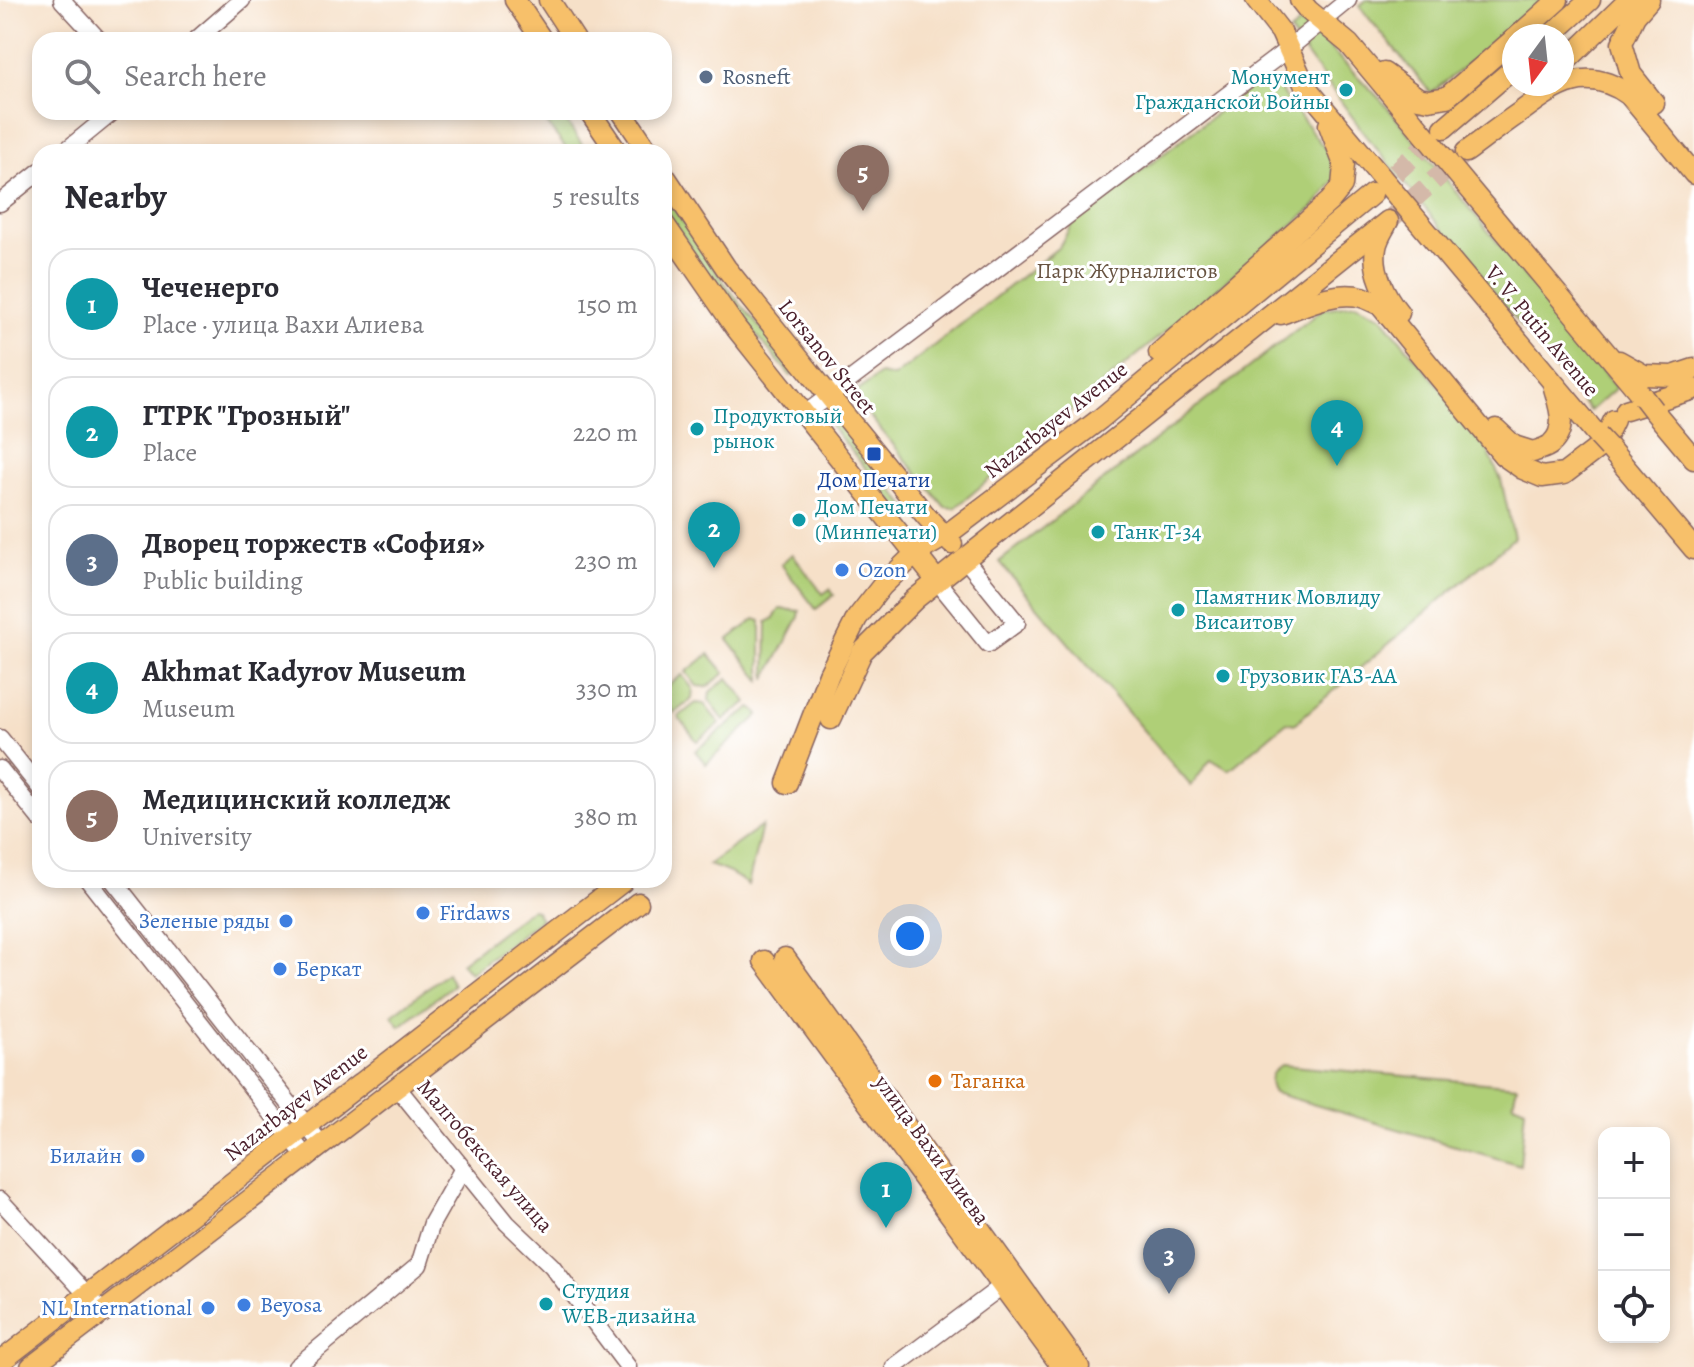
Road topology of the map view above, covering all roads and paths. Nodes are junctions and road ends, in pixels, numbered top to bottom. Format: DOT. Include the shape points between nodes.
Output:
graph roads {
  1 [pos="62,0"];
  2 [pos="242,0"];
  3 [pos="515,0"];
  4 [pos="549,0"];
  5 [pos="1256,0"];
  6 [pos="1300,0"];
  7 [pos="1348,0"];
  8 [pos="1558,0"];
  9 [pos="1590,0"];
  10 [pos="1629,0"];
  11 [pos="1649,0"];
  12 [pos="1321,21"];
  13 [pos="1531,24"];
  14 [pos="1563,24"];
  15 [pos="92,32"];
  16 [pos="205,32"];
  17 [pos="537,32"];
  18 [pos="570,32"];
  19 [pos="1349,44"];
  20 [pos="1288,49"];
  21 [pos="1502,50"];
  22 [pos="1574,53"];
  23 [pos="1502,78"];
  24 [pos="1574,81"];
  25 [pos="1528,96"];
  26 [pos="1541,96"];
  27 [pos="1322,106"];
  28 [pos="103,120"];
  29 [pos="595,120"];
  30 [pos="627,120"];
  31 [pos="1444,128"];
  32 [pos="74,144"];
  33 [pos="612,144"];
  34 [pos="644,144"];
  35 [pos="1694,153"];
  36 [pos="1694,174"];
  37 [pos="32,177"];
  38 [pos="672,187"];
  39 [pos="1372,194"];
  40 [pos="0,203"];
  41 [pos="672,236"];
  42 [pos="1266,320"];
  43 [pos="1606,353"];
  44 [pos="1694,369"];
  45 [pos="1552,380"];
  46 [pos="1694,389"];
  47 [pos="828,397"];
  48 [pos="1634,405"];
  49 [pos="805,414"];
  50 [pos="1079,435"];
  51 [pos="1599,436"];
  52 [pos="1694,459"];
  53 [pos="945,536"];
  54 [pos="1694,549"];
  55 [pos="916,553"];
  56 [pos="965,559"];
  57 [pos="937,581"];
  58 [pos="821,718"];
  59 [pos="0,738"];
  60 [pos="0,769"];
  61 [pos="32,778"];
  62 [pos="787,783"];
  63 [pos="32,809"];
  64 [pos="95,888"];
  65 [pos="119,888"];
  66 [pos="614,888"];
  67 [pos="638,903"];
  68 [pos="785,958"];
  69 [pos="764,961"];
  70 [pos="397,1087"];
  71 [pos="299,1131"];
  72 [pos="314,1151"];
  73 [pos="462,1170"];
  74 [pos="0,1200"];
  75 [pos="1008,1282"];
  76 [pos="87,1295"];
  77 [pos="103,1312"];
  78 [pos="0,1362"];
  79 [pos="31,1367"];
  80 [pos="296,1367"];
  81 [pos="628,1367"];
  82 [pos="894,1367"];
  83 [pos="1062,1367"];
  84 [pos="1079,1367"];
  1 -- 15 [label="street"];
  2 -- 16 [label="street"];
  3 -- 17 [label="main road"];
  4 -- 18 [label="main road"];
  5 -- 20 [label="main road, V. V. Putin Avenue"];
  6 -- 12 [label="main road, V. V. Putin Avenue"];
  7 -- 12 [label="street"];
  8 -- 13 [label="main road"];
  9 -- 14 [label="main road"];
  10 -- 22 [label="main road"];
  11 -- 35 [label="main road" via="1622,43 1626,61"];
  12 -- 19 [label="main road, V. V. Putin Avenue"];
  12 -- 20 [label="street"];
  19 -- 21 [label="main road" via="1402,87 1429,100 1447,97"];
  19 -- 43 [label="main road, V. V. Putin Avenue"];
  20 -- 27 [label="main road, V. V. Putin Avenue" via="1305,86"];
  20 -- 47 [label="street"];
  23 -- 31 [label="main road"];
  24 -- 36 [label="main road" via="1601,81 1629,95"];
  25 -- 26 [label="main road" via="1466,152"];
  27 -- 45 [label="main road, V. V. Putin Avenue"];
  27 -- 50 [label="main road" via="1344,165 1342,186 1099,407"];
  28 -- 32 [label="street"];
  29 -- 33 [label="main road"];
  30 -- 34 [label="main road"];
  37 -- 40 [label="street"];
  38 -- 47 [label="main road, Lorsanov Street" via="726,268"];
  39 -- 50 [label="main road, Nazarbayev Avenue"];
  41 -- 49 [label="main road"];
  42 -- 45 [label="main road" via="1388,221 1375,257 1384,290 1514,446 1533,452 1551,444 1560,430"];
  42 -- 48 [label="main road" via="1345,296 1380,305 1503,455 1542,477 1564,474 1602,445"];
  42 -- 56 [label="main road"];
  43 -- 44 [label="main road" via="1644,375 1673,376"];
  43 -- 48 [label="main road, V. V. Putin Avenue"];
  45 -- 51 [label="main road, V. V. Putin Avenue"];
  46 -- 48 [label="main road"];
  47 -- 49 [label="street"];
  47 -- 53 [label="main road, Lorsanov Street"];
  48 -- 51 [label="main road, V. V. Putin Avenue" via="1606,424"];
  48 -- 52 [label="main road"];
  49 -- 55 [label="main road"];
  50 -- 53 [label="main road, Nazarbayev Avenue"];
  51 -- 54 [label="main road"];
  53 -- 55 [label="main road, Nazarbayev Avenue"];
  53 -- 56 [label="main road, Lorsanov Street"];
  55 -- 57 [label="main road"];
  55 -- 58 [label="main road, Nazarbayev Avenue" via="857,618 829,674"];
  56 -- 57 [label="main road"];
  56 -- 57 [label="street" via="1017,623 988,644"];
  57 -- 58 [label="main road" via="862,652"];
  58 -- 62 [label="main road"];
  59 -- 61 [label="street"];
  60 -- 63 [label="street"];
  64 -- 71 [label="street"];
  65 -- 71 [label="street"];
  66 -- 71 [label="main road, Nazarbayev Avenue"];
  67 -- 70 [label="main road"];
  68 -- 75 [label="main road, улица Вахи Алиева"];
  69 -- 75 [label="main road, улица Вахи Алиева"];
  70 -- 72 [label="main road"];
  70 -- 73 [label="street, Малгобекская улица"];
  71 -- 72 [label="street"];
  71 -- 76 [label="main road, Nazarbayev Avenue"];
  72 -- 77 [label="main road"];
  73 -- 80 [label="street" via="432,1223 419,1265"];
  73 -- 81 [label="street, Малгобекская улица" via="552,1266"];
  74 -- 76 [label="street"];
  75 -- 82 [label="street"];
  75 -- 83 [label="main road, улица Вахи Алиева"];
  75 -- 84 [label="main road, улица Вахи Алиева"];
  76 -- 77 [label="street"];
  76 -- 78 [label="main road, Nazarbayev Avenue"];
  77 -- 79 [label="main road"];
}
